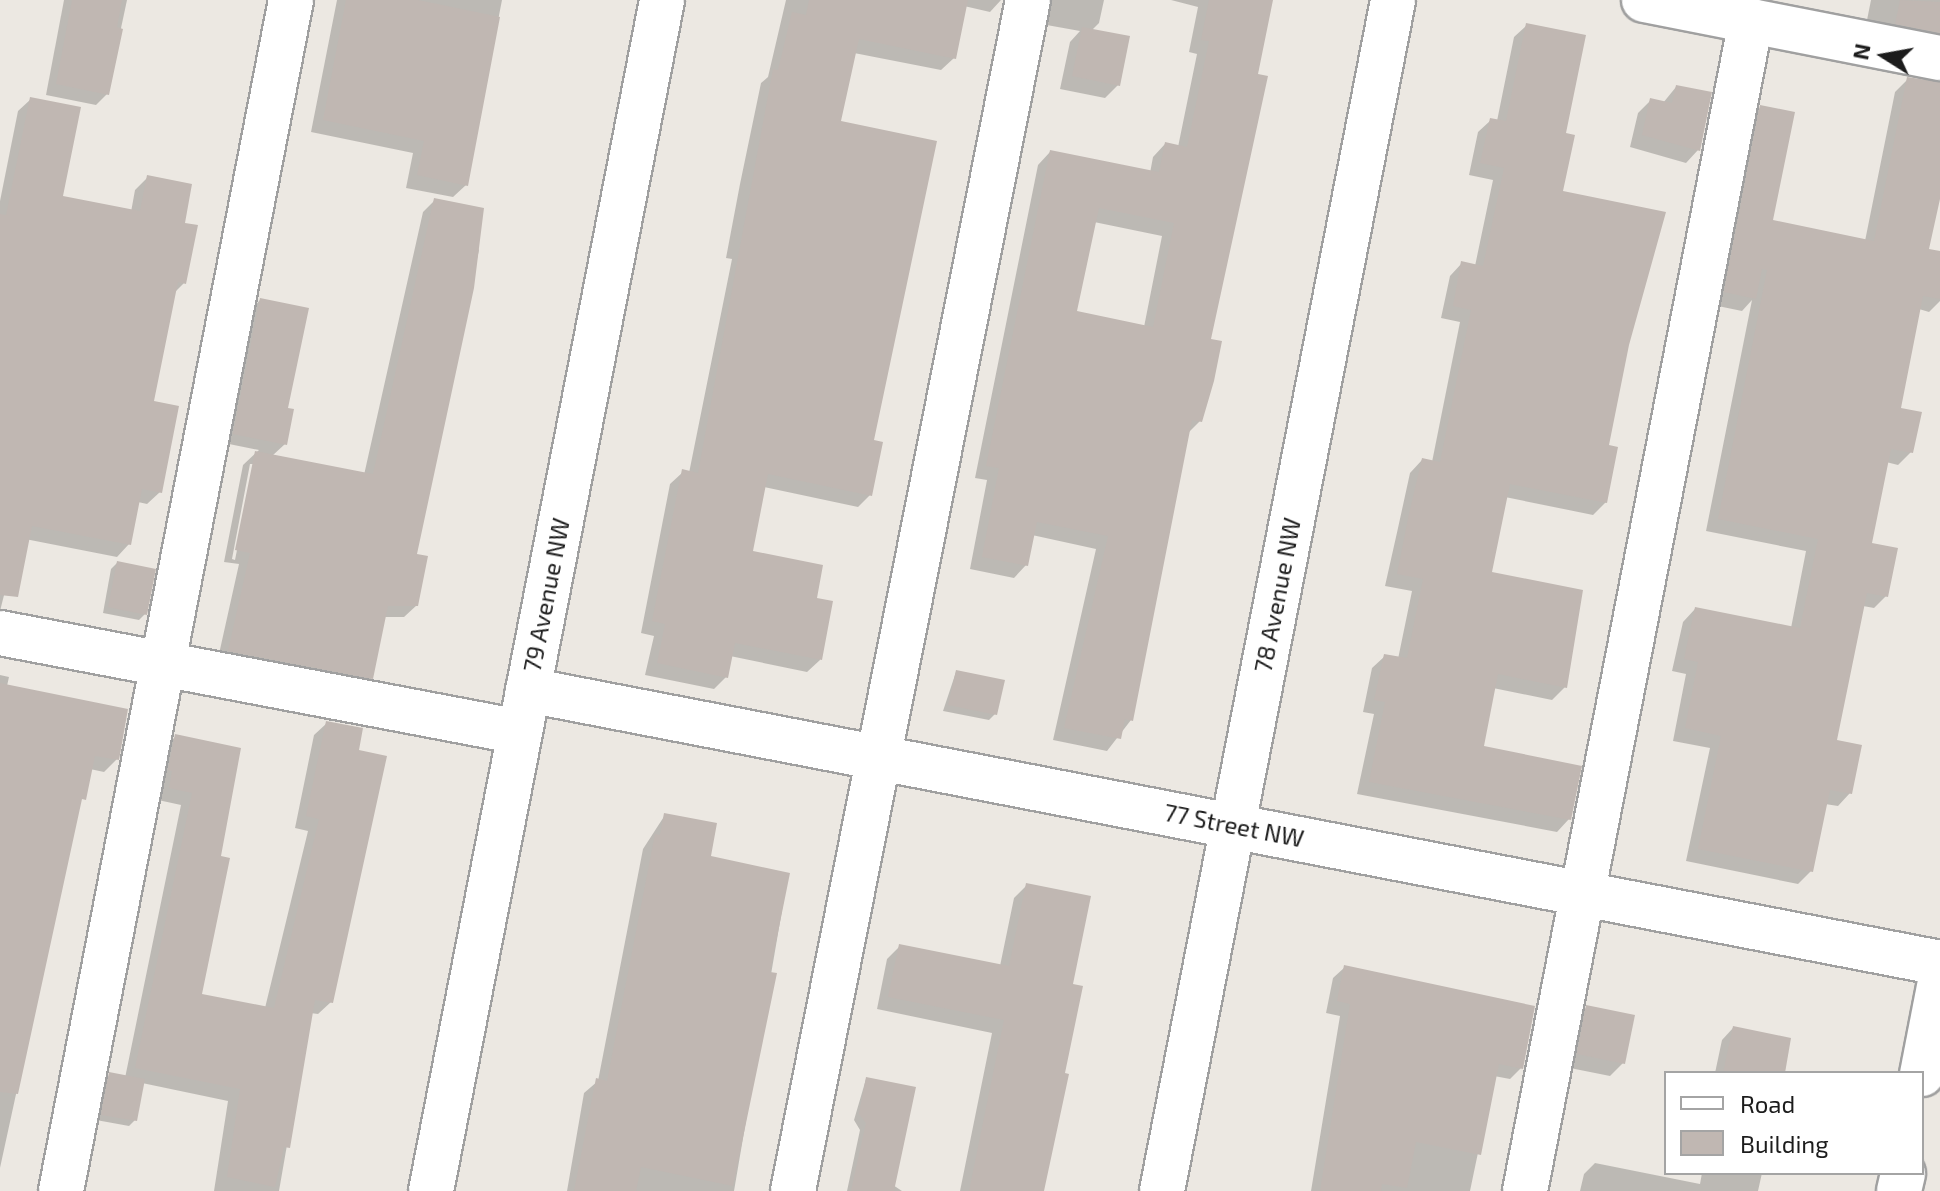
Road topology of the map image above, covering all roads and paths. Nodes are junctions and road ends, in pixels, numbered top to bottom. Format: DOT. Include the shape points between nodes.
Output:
graph roads {
  1 [pos="291,0"];
  2 [pos="662,0"];
  3 [pos="1028,0"];
  4 [pos="1393,0"];
  5 [pos="1644,0"];
  6 [pos="1751,21"];
  7 [pos="1940,58"];
  8 [pos="0,633"];
  9 [pos="164,666"];
  10 [pos="528,690"];
  11 [pos="520,732"];
  12 [pos="878,756"];
  13 [pos="1233,824"];
  14 [pos="1583,892"];
  15 [pos="1940,963"];
  16 [pos="1938,999"];
  17 [pos="1923,1071"];
  18 [pos="61,1191"];
  19 [pos="431,1191"];
  20 [pos="793,1191"];
  21 [pos="1162,1191"];
  22 [pos="1525,1191"];
  1 -- 9 [label="street"];
  2 -- 10 [label="street, 79 Avenue NW"];
  3 -- 12 [label="street"];
  4 -- 13 [label="street, 78 Avenue NW"];
  5 -- 6 [label="street"];
  6 -- 7 [label="street"];
  6 -- 14 [label="street"];
  8 -- 9 [label="street"];
  9 -- 11 [label="street"];
  9 -- 18 [label="street"];
  10 -- 11 [label="street, 79 Avenue NW"];
  10 -- 12 [label="street, 77 Street NW"];
  11 -- 19 [label="street, 79 Avenue NW"];
  12 -- 13 [label="street, 77 Street NW"];
  12 -- 20 [label="street"];
  13 -- 14 [label="street, 77 Street NW"];
  13 -- 21 [label="street, 78 Avenue NW"];
  14 -- 15 [label="street, 77 Street NW"];
  14 -- 22 [label="street"];
  16 -- 17 [label="street"];
}
